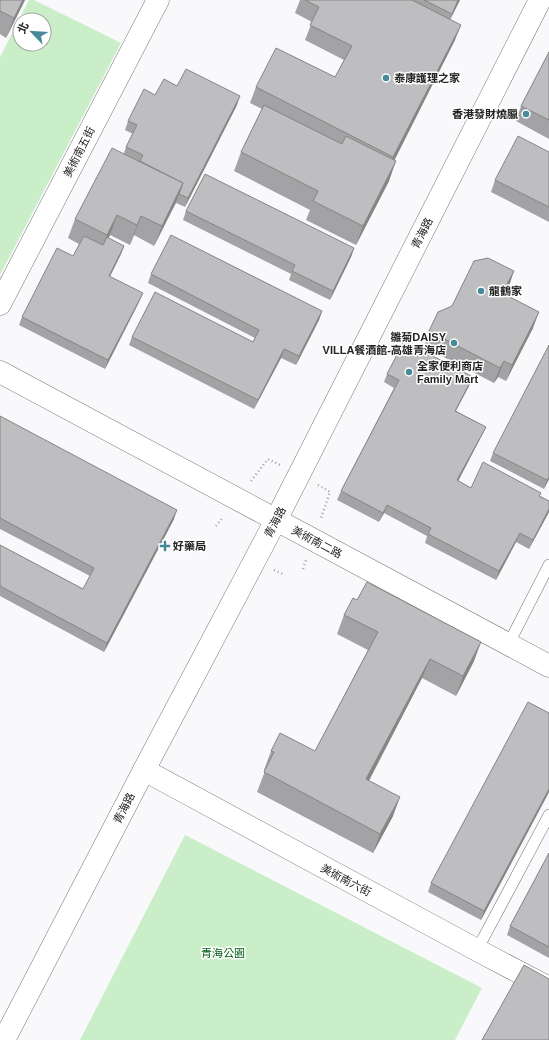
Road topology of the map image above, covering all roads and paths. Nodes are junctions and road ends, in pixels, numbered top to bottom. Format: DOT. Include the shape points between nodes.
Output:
graph roads {
  1 [pos="158,0"];
  2 [pos="540,0"];
  3 [pos="0,304"];
  4 [pos="0,372"];
  5 [pos="276,520"];
  6 [pos="549,565"];
  7 [pos="508,645"];
  8 [pos="549,666"];
  9 [pos="144,770"];
  10 [pos="549,815"];
  11 [pos="477,950"];
  12 [pos="549,988"];
  13 [pos="4,1040"];
  1 -- 3 [label="street, 美術南五街"];
  2 -- 5 [label="street, 青海路"];
  4 -- 5 [label="street, 美術南二路"];
  5 -- 7 [label="street, 美術南二路"];
  5 -- 9 [label="street, 青海路"];
  6 -- 7 [label="lane"];
  7 -- 8 [label="street, 美術南二路"];
  9 -- 11 [label="street, 美術南六街"];
  9 -- 13 [label="street, 青海路"];
  10 -- 11 [label="lane"];
  11 -- 12 [label="street, 美術南六街"];
}
